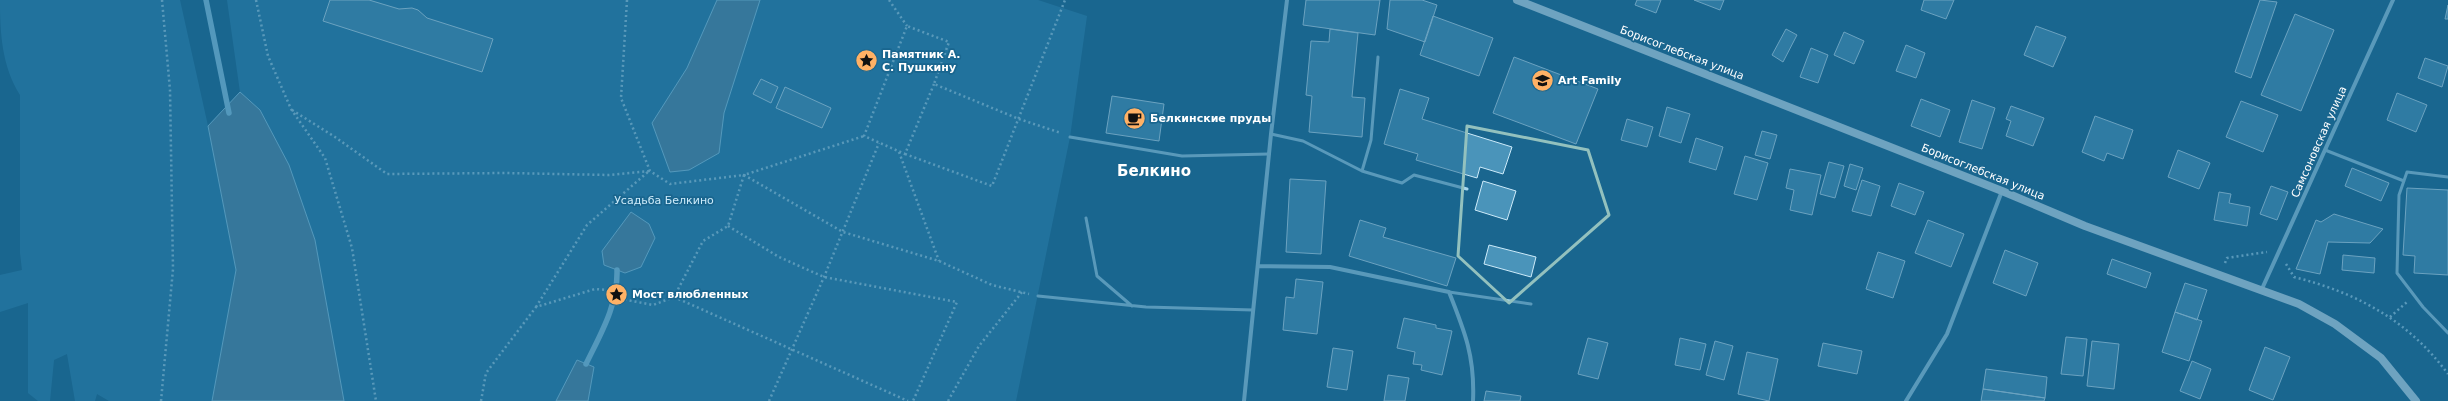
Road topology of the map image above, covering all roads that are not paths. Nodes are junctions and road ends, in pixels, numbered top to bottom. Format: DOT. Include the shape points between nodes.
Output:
graph roads {
  1 [pos="1287,0"];
  2 [pos="1517,0"];
  3 [pos="2392,0"];
  4 [pos="1378,57"];
  5 [pos="1271,134"];
  6 [pos="1070,137"];
  7 [pos="2325,150"];
  8 [pos="1269,154"];
  9 [pos="1362,171"];
  10 [pos="2448,177"];
  11 [pos="2404,181"];
  12 [pos="1467,189"];
  13 [pos="2002,191"];
  14 [pos="1086,218"];
  15 [pos="1258,266"];
  16 [pos="2260,291"];
  17 [pos="1449,292"];
  18 [pos="1038,296"];
  19 [pos="1531,304"];
  20 [pos="1132,306"];
  21 [pos="1253,310"];
  22 [pos="2448,333"];
  23 [pos="1244,401"];
  24 [pos="1473,401"];
  25 [pos="1906,401"];
  26 [pos="2416,401"];
  1 -- 5 [label="street"];
  2 -- 13 [label="street, Борисоглебская улица"];
  3 -- 7 [label="street, Самсоновская улица"];
  4 -- 9 [label="lane" via="1371,140"];
  5 -- 8 [label="street"];
  5 -- 9 [label="lane" via="1303,141"];
  6 -- 8 [label="lane" via="1182,156"];
  7 -- 11 [label="lane"];
  7 -- 16 [label="street, Самсоновская улица"];
  8 -- 15 [label="street"];
  9 -- 12 [label="lane" via="1402,183 1414,175"];
  10 -- 11 [label="lane" via="2407,172"];
  11 -- 22 [label="lane" via="2399,195 2397,273"];
  13 -- 16 [label="street, Борисоглебская улица" via="2085,226"];
  13 -- 25 [label="street" via="1947,334"];
  14 -- 20 [label="lane" via="1097,276"];
  15 -- 17 [label="street" via="1330,267"];
  15 -- 21 [label="street"];
  16 -- 26 [label="street, Борисоглебская улица" via="2299,304 2335,324 2380,358"];
  17 -- 19 [label="lane"];
  17 -- 24 [label="street" via="1468,341 1474,379"];
  18 -- 20 [label="lane"];
  20 -- 21 [label="lane"];
  21 -- 23 [label="street"];
}
